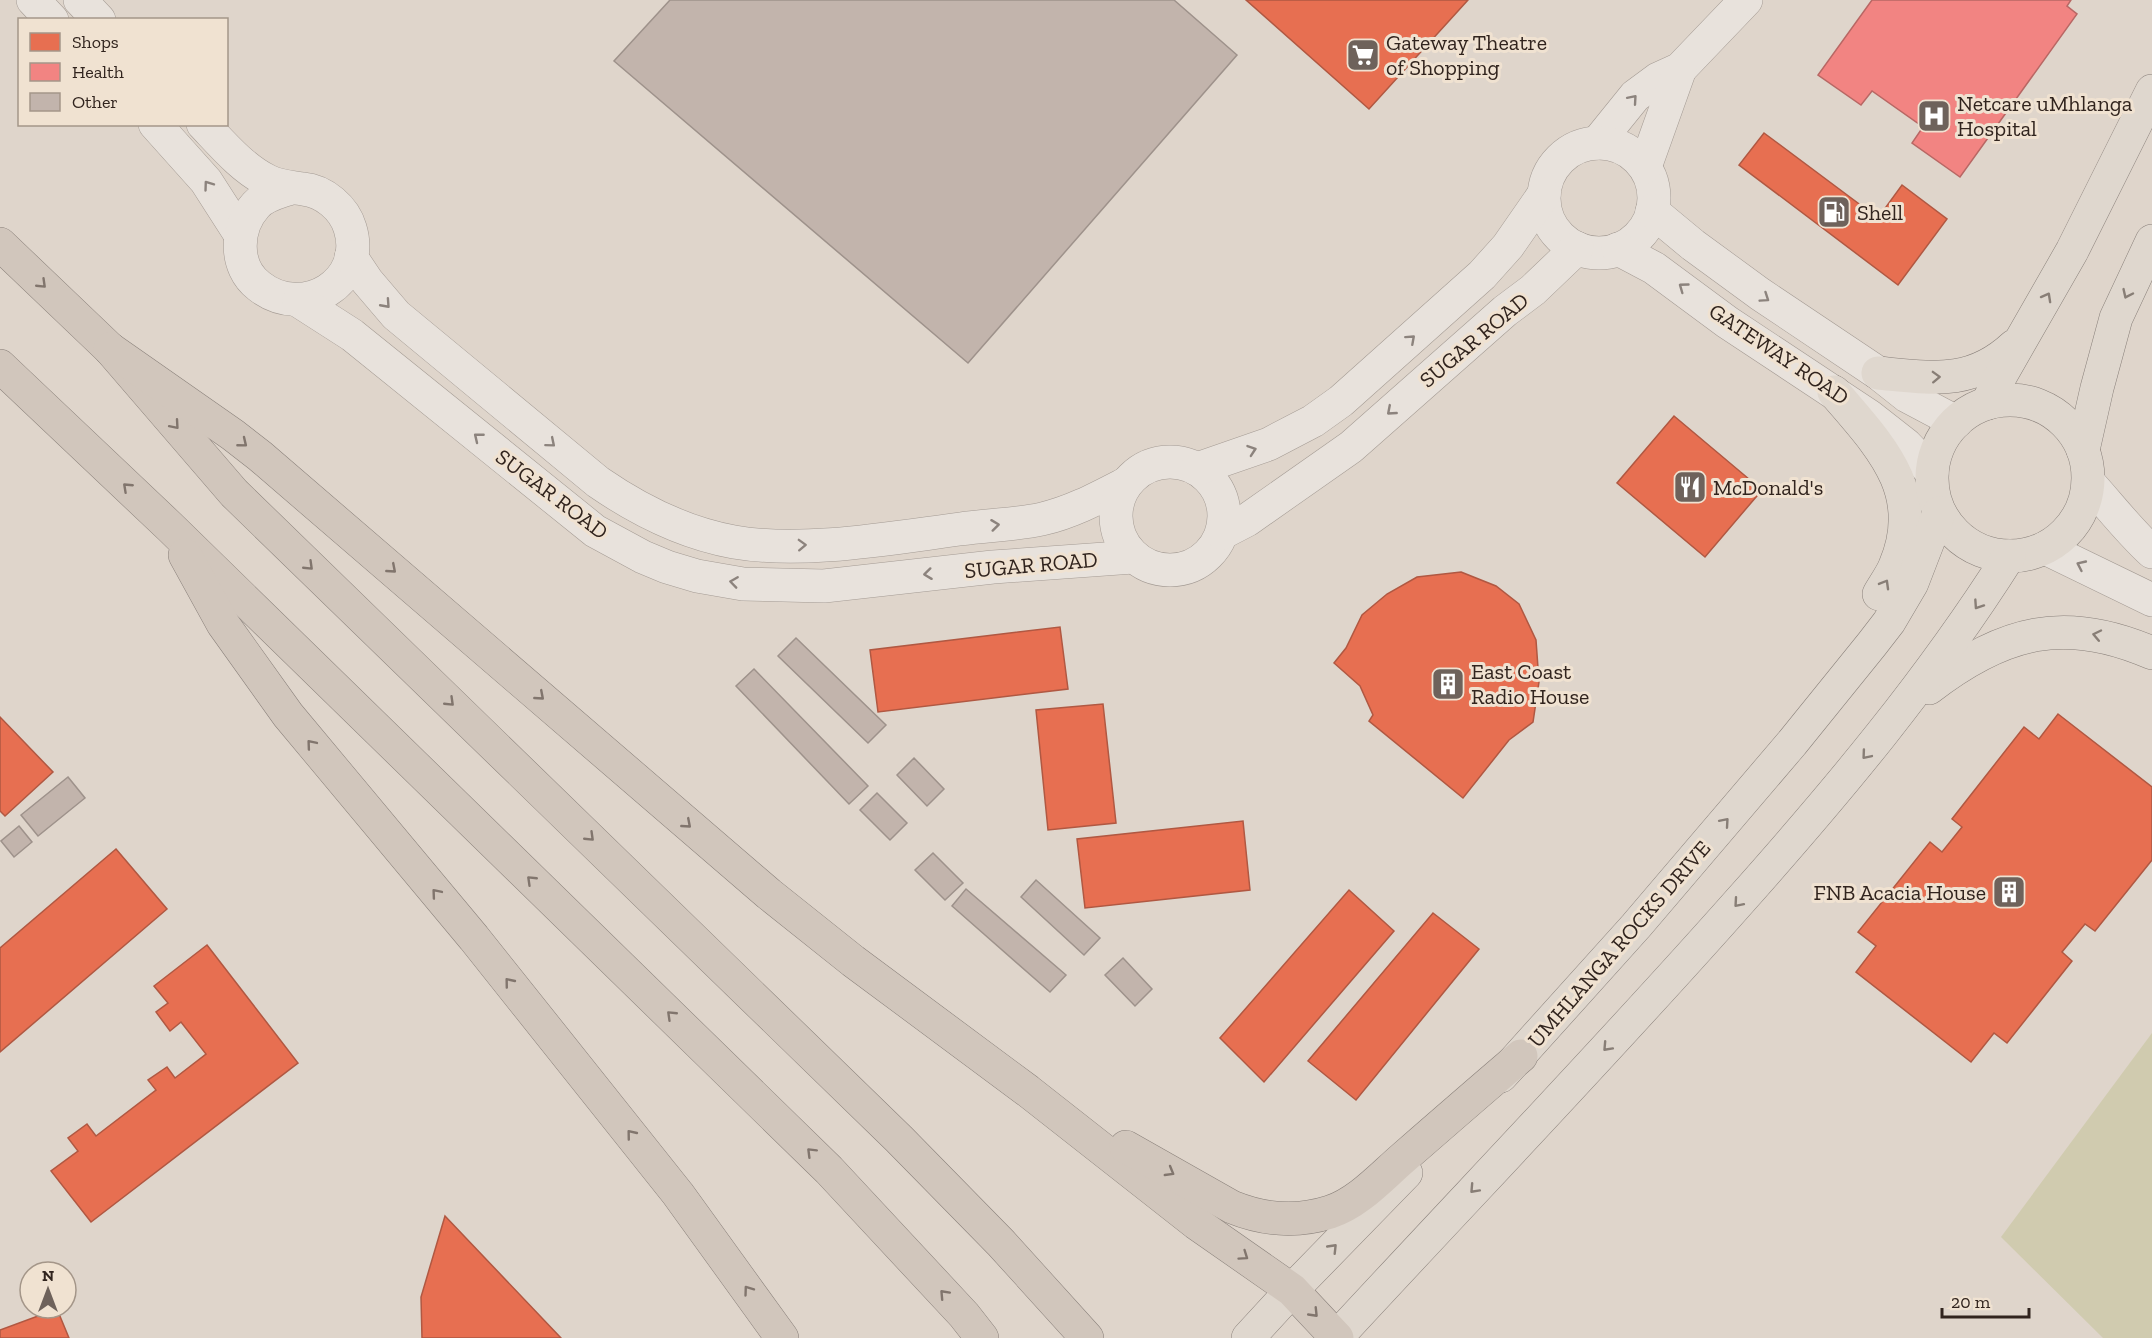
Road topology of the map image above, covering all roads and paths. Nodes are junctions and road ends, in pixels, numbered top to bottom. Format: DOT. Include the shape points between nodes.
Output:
graph roads {
  1 [pos="33,0"];
  2 [pos="80,0"];
  3 [pos="1746,0"];
  4 [pos="50,18"];
  5 [pos="97,18"];
  6 [pos="1680,69"];
  7 [pos="2152,91"];
  8 [pos="157,126"];
  9 [pos="205,126"];
  10 [pos="1597,143"];
  11 [pos="1645,167"];
  12 [pos="288,189"];
  13 [pos="1544,194"];
  14 [pos="1653,211"];
  15 [pos="240,234"];
  16 [pos="2152,241"];
  17 [pos="0,244"];
  18 [pos="1577,248"];
  19 [pos="1618,249"];
  20 [pos="351,257"];
  21 [pos="299,301"];
  22 [pos="2022,339"];
  23 [pos="110,349"];
  24 [pos="0,366"];
  25 [pos="1878,373"];
  26 [pos="1834,392"];
  27 [pos="1988,403"];
  28 [pos="1956,422"];
  29 [pos="2084,450"];
  30 [pos="1197,469"];
  31 [pos="1932,472"];
  32 [pos="2089,483"];
  33 [pos="1125,484"];
  34 [pos="1939,513"];
  35 [pos="170,527"];
  36 [pos="1222,533"];
  37 [pos="2045,548"];
  38 [pos="2152,552"];
  39 [pos="2009,556"];
  40 [pos="1133,557"];
  41 [pos="2152,600"];
  42 [pos="2152,653"];
  43 [pos="1902,709"];
  44 [pos="1792,743"];
  45 [pos="1521,1056"];
  46 [pos="1028,1091"];
  47 [pos="1292,1290"];
  48 [pos="1250,1337"];
  49 [pos="782,1338"];
  50 [pos="982,1338"];
  51 [pos="1087,1338"];
  52 [pos="1337,1338"];
  1 -- 4 [label="street"];
  2 -- 5 [label="street"];
  3 -- 6 [label="street"];
  10 -- 6 [label="street, one-way" via="1644,87"];
  6 -- 11 [label="street"];
  22 -- 7 [label="main road, one-way" via="2072,251"];
  15 -- 8 [label="street, one-way" via="206,181"];
  9 -- 12 [label="street" via="257,174"];
  10 -- 11 [label="street" via="1619,146"];
  10 -- 13 [label="street" via="1584,145 1560,158 1546,181"];
  11 -- 14 [label="street" via="1653,187"];
  12 -- 15 [label="street" via="257,204"];
  12 -- 20 [label="street" via="319,193 338,207 350,227"];
  13 -- 18 [label="street" via="1549,220 1556,232"];
  30 -- 13 [label="street, SUGAR ROAD, one-way" via="1269,444 1341,401 1482,275 1508,246"];
  14 -- 19 [label="street" via="1643,230"];
  14 -- 25 [label="street, GATEWAY ROAD, one-way" via="1760,294"];
  15 -- 21 [label="street" via="245,269 255,283 268,294"];
  16 -- 29 [label="main road, one-way" via="2116,318"];
  17 -- 23 [label="highway, one-way"];
  18 -- 19 [label="street" via="1597,253"];
  18 -- 36 [label="street, SUGAR ROAD, one-way" via="1351,447 1247,520"];
  26 -- 19 [label="street, GATEWAY ROAD, one-way" via="1654,268"];
  20 -- 21 [label="street" via="332,288"];
  20 -- 33 [label="street, SUGAR ROAD, one-way" via="396,315 598,482 627,502 707,536 769,546 906,537 1040,519 1080,507"];
  40 -- 21 [label="street, SUGAR ROAD, one-way" via="993,567 824,586 743,584 677,570 595,531 352,335"];
  25 -- 22 [label="main road, one-way" via="1924,377 1967,374 1994,364"];
  22 -- 27 [label="main road"];
  23 -- 46 [label="highway, one-way" via="242,442 769,894 853,962"];
  23 -- 51 [label="highway, one-way" via="234,493 899,1139"];
  35 -- 24 [label="highway, one-way"];
  25 -- 28 [label="street, GATEWAY ROAD" via="1907,396"];
  26 -- 31 [label="street, GATEWAY ROAD" via="1905,445"];
  44 -- 26 [label="main road, one-way" via="1804,713 1895,567 1907,515 1894,471 1869,433"];
  27 -- 28 [label="main road"];
  27 -- 29 [label="main road" via="2013,400 2042,406 2067,424"];
  28 -- 31 [label="main road" via="1939,444"];
  29 -- 32 [label="main road"];
  30 -- 33 [label="street" via="1174,462 1160,463 1137,472"];
  30 -- 36 [label="street" via="1221,497"];
  31 -- 34 [label="main road"];
  32 -- 37 [label="main road" via="2078,517 2066,533"];
  32 -- 38 [label="street"];
  33 -- 40 [label="street" via="1115,522 1124,547"];
  34 -- 39 [label="main road" via="1968,544 1991,554"];
  34 -- 44 [label="main road, UMHLANGA ROCKS DRIVE" via="1912,583 1888,622"];
  49 -- 35 [label="highway, one-way" via="678,1194 474,938 288,715 223,624"];
  50 -- 35 [label="highway, one-way" via="830,1170"];
  36 -- 40 [label="street" via="1207,556 1182,570 1153,568"];
  37 -- 39 [label="main road"];
  41 -- 37 [label="street, one-way"];
  39 -- 43 [label="main road, one-way" via="1956,638"];
  42 -- 43 [label="main road, one-way" via="2086,633 2032,635 1964,663"];
  43 -- 52 [label="main road, one-way" via="1807,825 1680,969"];
  45 -- 44 [label="main road, UMHLANGA ROCKS DRIVE, one-way"];
  46 -- 45 [label="highway, one-way" via="1232,1207 1264,1218 1295,1219 1332,1212 1365,1191"];
  47 -- 45 [label="main road, UMHLANGA ROCKS DRIVE, one-way"];
  46 -- 47 [label="highway, one-way" via="1196,1223"];
  47 -- 48 [label="main road, UMHLANGA ROCKS DRIVE"];
  47 -- 52 [label="highway, one-way"];
}
